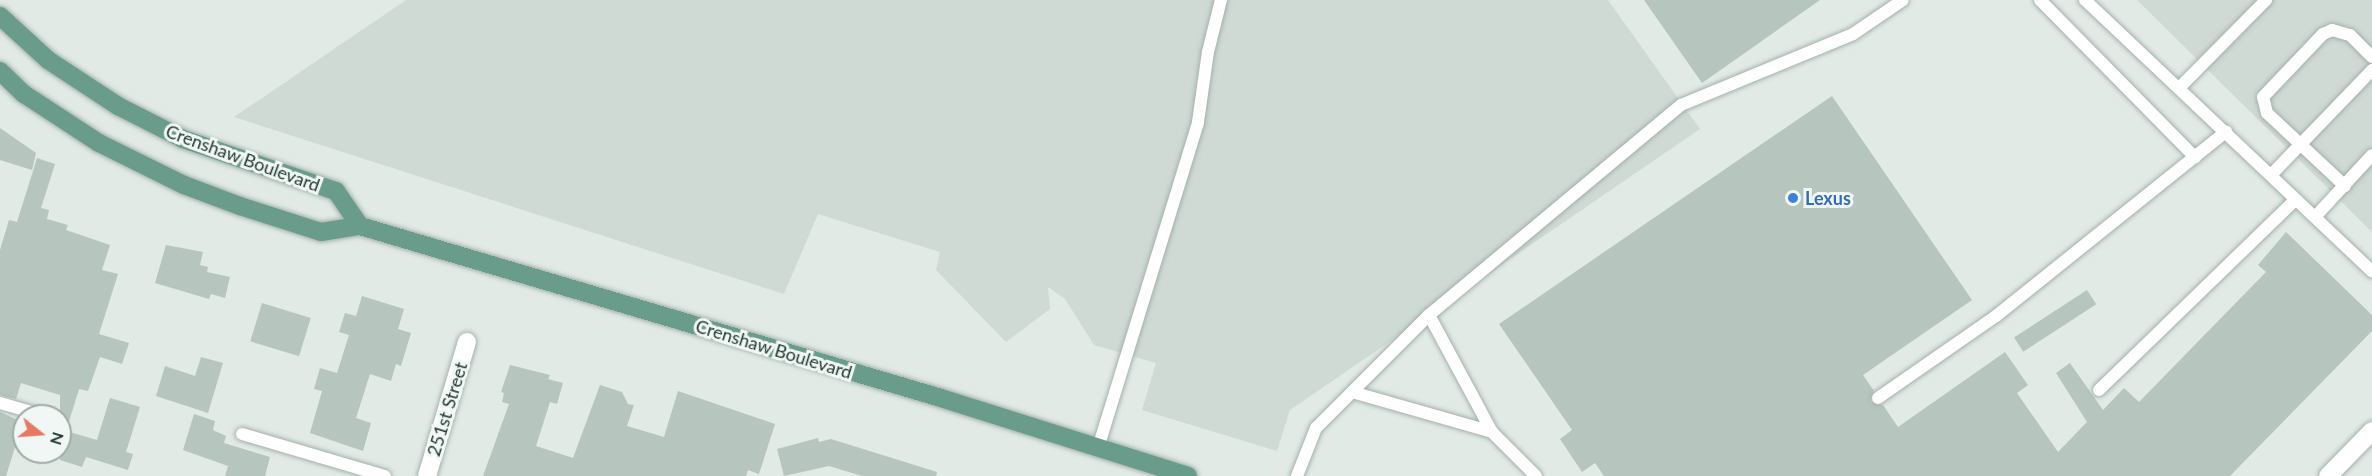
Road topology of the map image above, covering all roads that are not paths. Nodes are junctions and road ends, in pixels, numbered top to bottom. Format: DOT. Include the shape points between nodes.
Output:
graph roads {
  1 [pos="1221,0"];
  2 [pos="1903,0"];
  3 [pos="2040,0"];
  4 [pos="2085,0"];
  5 [pos="2266,0"];
  6 [pos="0,16"];
  7 [pos="2372,57"];
  8 [pos="2372,70"];
  9 [pos="2,77"];
  10 [pos="2179,88"];
  11 [pos="2226,132"];
  12 [pos="2301,144"];
  13 [pos="2372,155"];
  14 [pos="2195,157"];
  15 [pos="2271,175"];
  16 [pos="2345,186"];
  17 [pos="2296,199"];
  18 [pos="2315,217"];
  19 [pos="360,226"];
  20 [pos="2372,271"];
  21 [pos="1429,315"];
  22 [pos="467,342"];
  23 [pos="2099,390"];
  24 [pos="1352,392"];
  25 [pos="1878,398"];
  26 [pos="2372,431"];
  27 [pos="1492,432"];
  28 [pos="242,435"];
  29 [pos="1098,448"];
  30 [pos="385,476"];
  31 [pos="427,476"];
  32 [pos="1188,476"];
  33 [pos="1297,476"];
  34 [pos="1536,476"];
  35 [pos="2328,476"];
  1 -- 29 [label="lane" via="1208,52 1198,122"];
  2 -- 21 [label="lane" via="1853,34 1681,105"];
  3 -- 14 [label="lane"];
  4 -- 10 [label="lane"];
  5 -- 10 [label="lane"];
  6 -- 19 [label="main road, Crenshaw Boulevard" via="48,60 118,106 183,140 336,191"];
  7 -- 12 [label="lane" via="2350,35 2332,30 2323,34 2266,91 2263,106 2267,113"];
  8 -- 12 [label="lane"];
  9 -- 19 [label="main road, Crenshaw Boulevard" via="99,143 184,185 321,232"];
  10 -- 11 [label="lane"];
  11 -- 14 [label="lane"];
  11 -- 15 [label="lane"];
  12 -- 15 [label="lane"];
  12 -- 16 [label="lane"];
  13 -- 16 [label="lane"];
  14 -- 25 [label="lane" via="1996,316"];
  15 -- 17 [label="lane"];
  16 -- 18 [label="lane"];
  17 -- 18 [label="lane"];
  17 -- 23 [label="lane"];
  18 -- 20 [label="lane"];
  19 -- 29 [label="main road, Crenshaw Boulevard"];
  21 -- 24 [label="lane"];
  21 -- 27 [label="lane"];
  22 -- 31 [label="street, 251st Street"];
  24 -- 27 [label="lane"];
  24 -- 33 [label="lane" via="1316,428"];
  26 -- 35 [label="street"];
  27 -- 34 [label="lane"];
  28 -- 30 [label="lane"];
  29 -- 32 [label="main road, Crenshaw Boulevard"];
}
